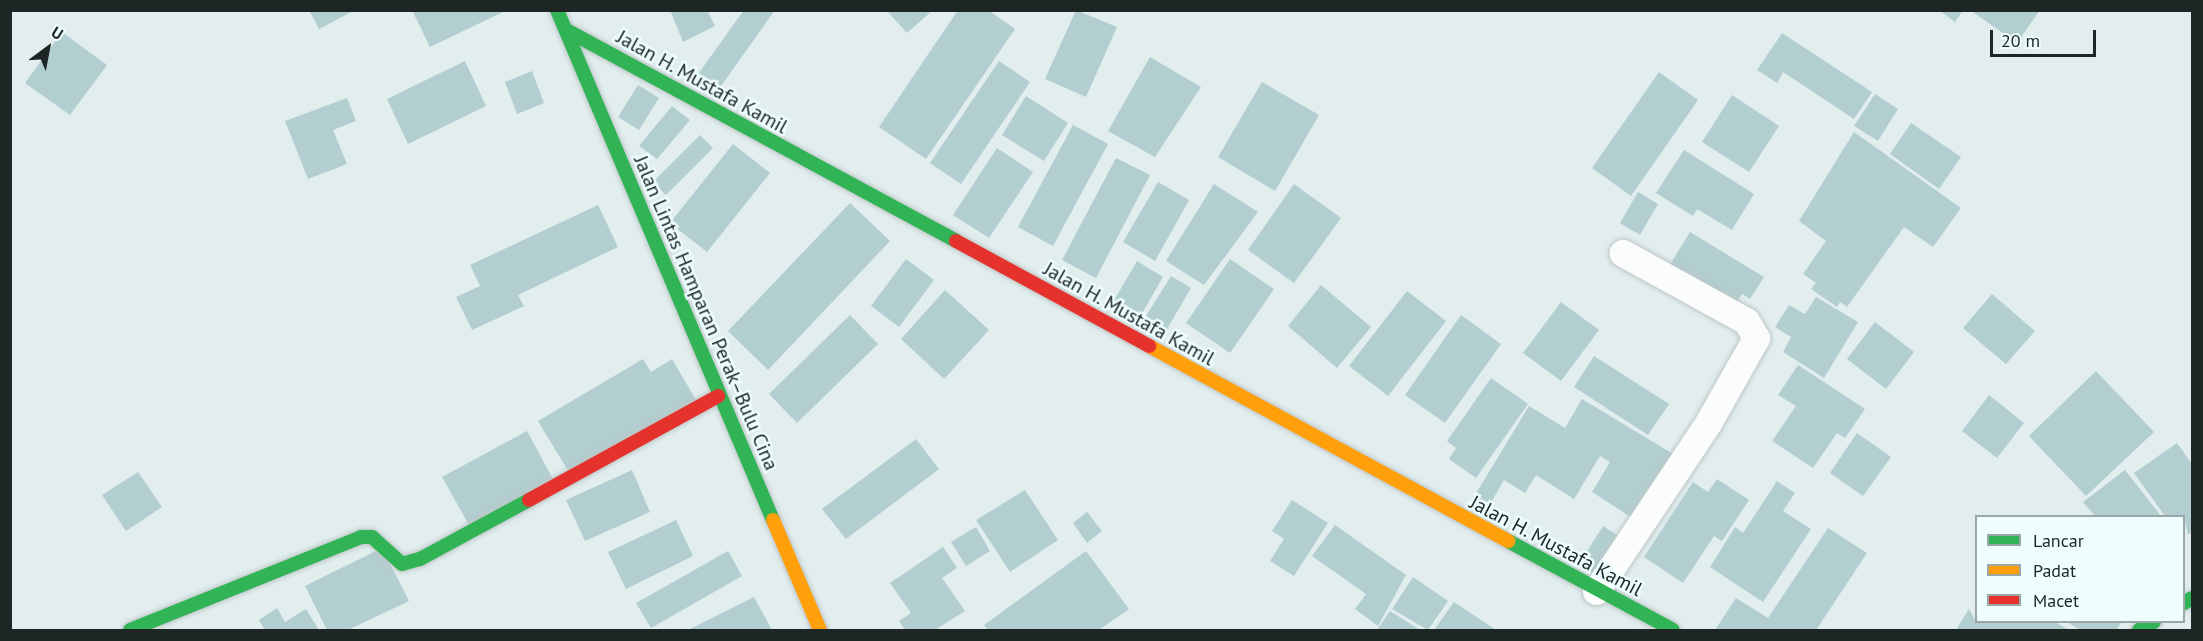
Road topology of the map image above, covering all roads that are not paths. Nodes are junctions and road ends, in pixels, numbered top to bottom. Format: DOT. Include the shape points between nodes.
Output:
graph roads {
  1 [pos="557,10"];
  2 [pos="568,31"];
  3 [pos="1623,253"];
  4 [pos="718,396"];
  5 [pos="1596,591"];
  6 [pos="130,630"];
  7 [pos="820,630"];
  8 [pos="1673,630"];
  1 -- 2 [label="street, Jalan Lintas Hamparan Perak–Bulu Cina"];
  2 -- 4 [label="street, Jalan Lintas Hamparan Perak–Bulu Cina"];
  2 -- 5 [label="street, Jalan H. Mustafa Kamil"];
  3 -- 5 [label="street" via="1746,321 1756,338 1708,423"];
  4 -- 6 [label="street" via="420,559 402,564 372,537 361,537"];
  4 -- 7 [label="street, Jalan Lintas Hamparan Perak–Bulu Cina"];
  5 -- 8 [label="street, Jalan H. Mustafa Kamil"];
}
